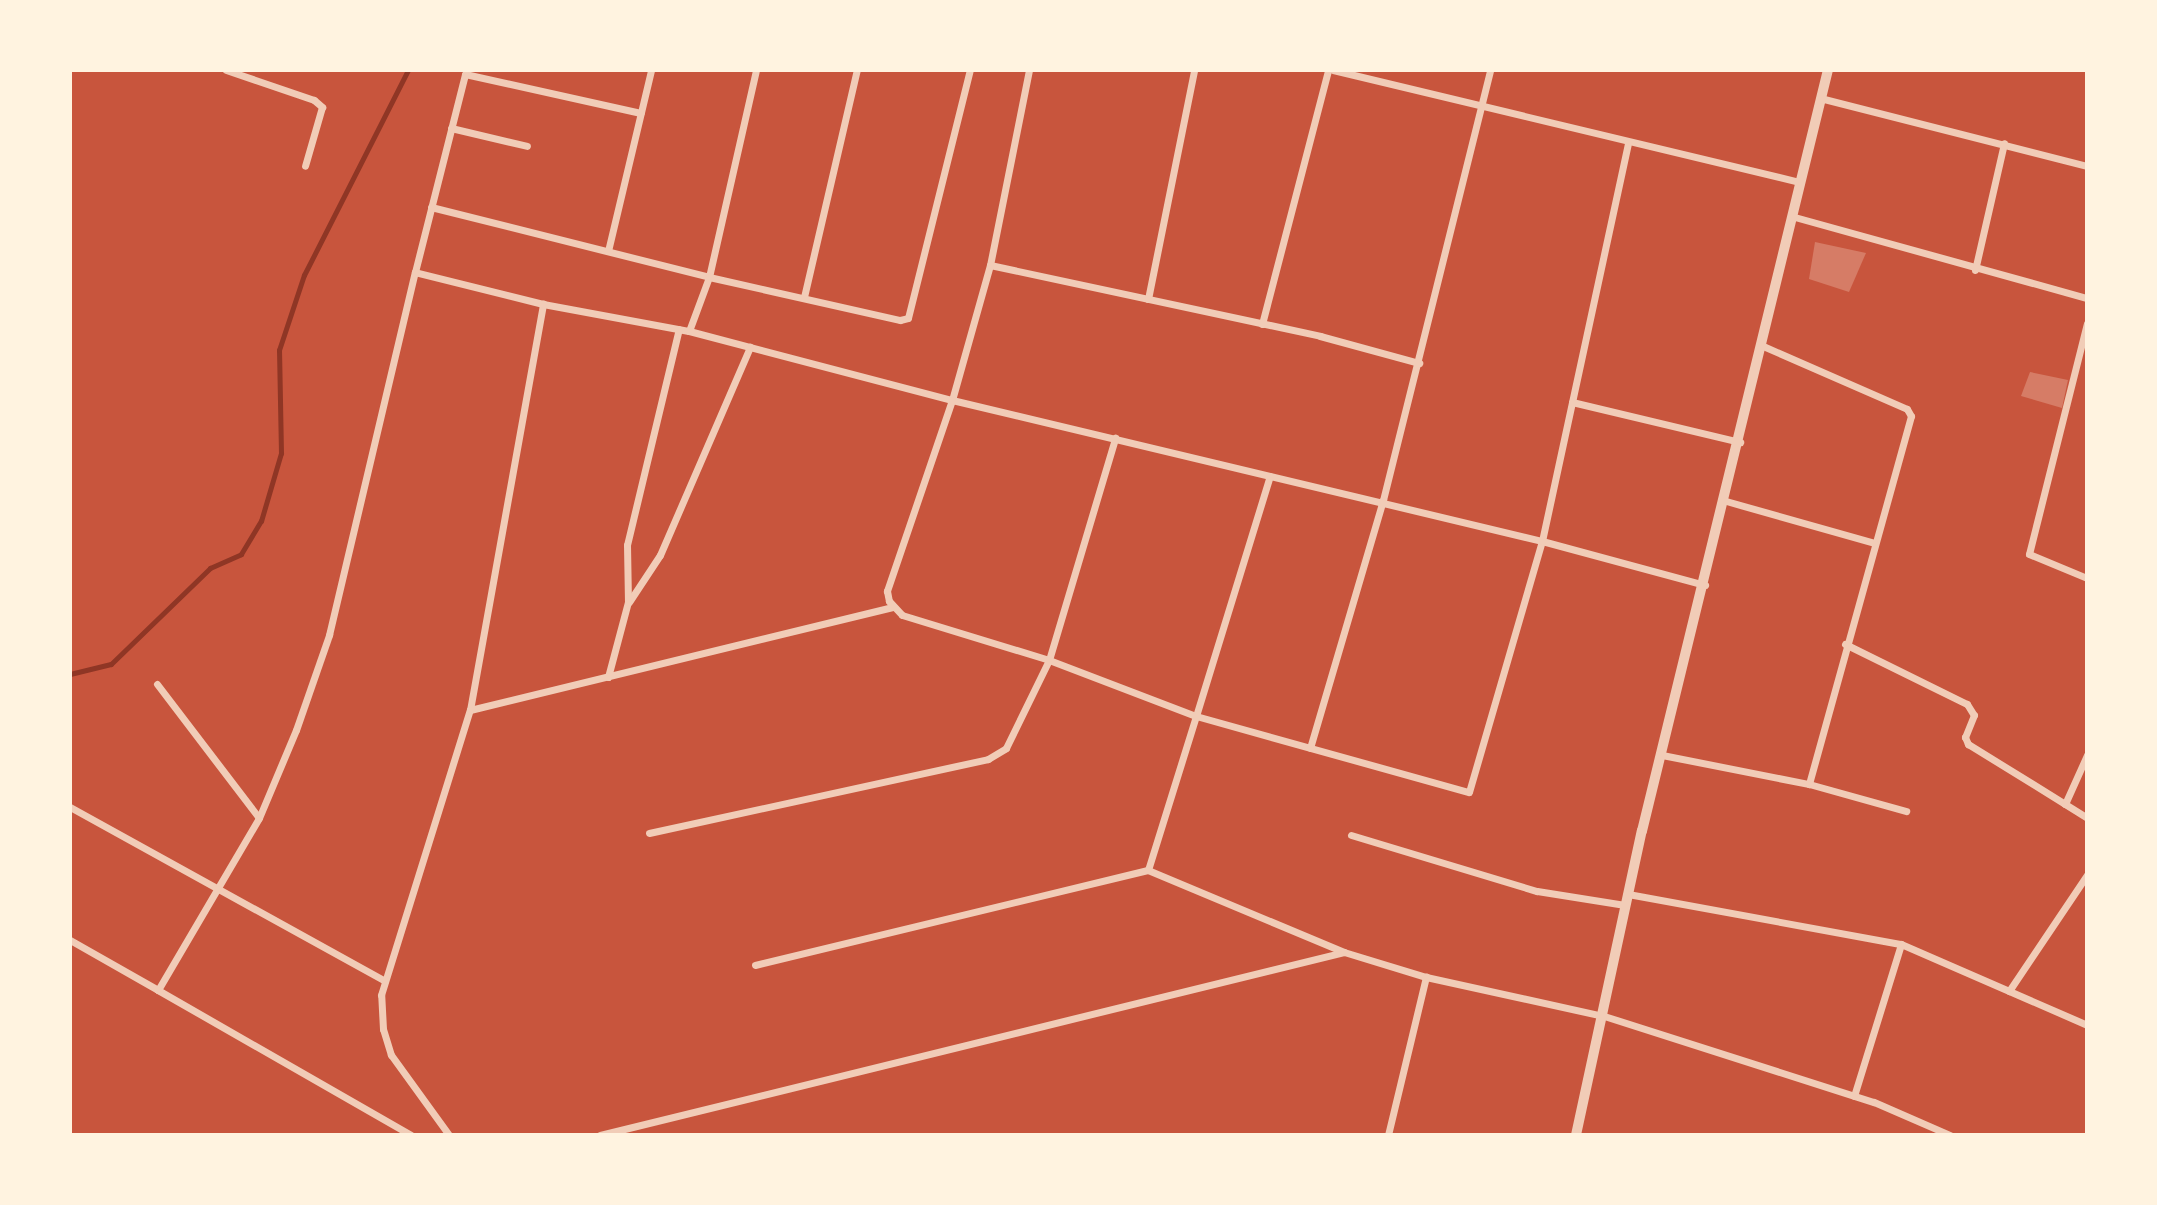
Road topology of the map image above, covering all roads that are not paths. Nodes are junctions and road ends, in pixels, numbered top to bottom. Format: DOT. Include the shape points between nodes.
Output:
graph roads {
  1 [pos="226,70"];
  2 [pos="651,70"];
  3 [pos="756,70"];
  4 [pos="857,70"];
  5 [pos="970,70"];
  6 [pos="1029,70"];
  7 [pos="1195,70"];
  8 [pos="1330,70"];
  9 [pos="1490,70"];
  10 [pos="1828,70"];
  11 [pos="1819,98"];
  12 [pos="1479,103"];
  13 [pos="641,113"];
  14 [pos="451,128"];
  15 [pos="2004,142"];
  16 [pos="1628,143"];
  17 [pos="527,146"];
  18 [pos="305,166"];
  19 [pos="2087,166"];
  20 [pos="1798,182"];
  21 [pos="431,207"];
  22 [pos="1791,216"];
  23 [pos="608,251"];
  24 [pos="990,265"];
  25 [pos="1975,270"];
  26 [pos="415,272"];
  27 [pos="709,277"];
  28 [pos="804,297"];
  29 [pos="2087,298"];
  30 [pos="1148,299"];
  31 [pos="543,304"];
  32 [pos="2087,323"];
  33 [pos="1262,324"];
  34 [pos="679,329"];
  35 [pos="689,331"];
  36 [pos="1763,346"];
  37 [pos="750,347"];
  38 [pos="1419,363"];
  39 [pos="952,400"];
  40 [pos="1572,402"];
  41 [pos="1115,439"];
  42 [pos="1740,442"];
  43 [pos="1270,476"];
  44 [pos="1383,500"];
  45 [pos="1726,501"];
  46 [pos="1542,541"];
  47 [pos="1874,543"];
  48 [pos="2087,578"];
  49 [pos="1705,585"];
  50 [pos="628,602"];
  51 [pos="893,607"];
  52 [pos="1845,645"];
  53 [pos="1049,660"];
  54 [pos="608,677"];
  55 [pos="158,684"];
  56 [pos="470,710"];
  57 [pos="1196,716"];
  58 [pos="1310,748"];
  59 [pos="2087,754"];
  60 [pos="1662,755"];
  61 [pos="1810,784"];
  62 [pos="2065,804"];
  63 [pos="70,807"];
  64 [pos="1906,811"];
  65 [pos="259,818"];
  66 [pos="2087,818"];
  67 [pos="649,833"];
  68 [pos="1350,835"];
  69 [pos="1148,870"];
  70 [pos="2087,874"];
  71 [pos="215,890"];
  72 [pos="1626,899"];
  73 [pos="70,940"];
  74 [pos="1901,944"];
  75 [pos="1344,952"];
  76 [pos="755,965"];
  77 [pos="1426,976"];
  78 [pos="383,980"];
  79 [pos="158,990"];
  80 [pos="2010,991"];
  81 [pos="1604,1016"];
  82 [pos="2087,1025"];
  83 [pos="1854,1096"];
  84 [pos="448,1134"];
  85 [pos="411,1135"];
  86 [pos="457,1135"];
  87 [pos="600,1135"];
  88 [pos="1388,1135"];
  89 [pos="1576,1135"];
  90 [pos="1950,1135"];
  1 -- 18 [label="street" via="314,100 322,107"];
  2 -- 13 [label="street"];
  3 -- 27 [label="street"];
  4 -- 28 [label="street"];
  5 -- 28 [label="street" via="908,318 900,320"];
  6 -- 24 [label="street"];
  7 -- 30 [label="street"];
  8 -- 12 [label="street"];
  8 -- 33 [label="street"];
  9 -- 12 [label="street"];
  10 -- 11 [label="street"];
  11 -- 15 [label="street"];
  11 -- 20 [label="street"];
  12 -- 16 [label="street"];
  12 -- 38 [label="street"];
  13 -- 14 [label="street" via="465,74"];
  13 -- 23 [label="street"];
  14 -- 17 [label="street"];
  14 -- 21 [label="street"];
  15 -- 19 [label="street"];
  15 -- 25 [label="street"];
  16 -- 20 [label="street"];
  16 -- 40 [label="street"];
  20 -- 22 [label="street"];
  21 -- 23 [label="street"];
  21 -- 26 [label="street"];
  22 -- 25 [label="street"];
  22 -- 36 [label="street"];
  23 -- 27 [label="street"];
  24 -- 30 [label="street"];
  24 -- 39 [label="street"];
  25 -- 29 [label="street"];
  26 -- 31 [label="street"];
  26 -- 65 [label="street" via="329,635"];
  27 -- 28 [label="street"];
  27 -- 35 [label="street"];
  30 -- 33 [label="street"];
  31 -- 34 [label="street"];
  31 -- 56 [label="street"];
  32 -- 48 [label="street" via="2029,554"];
  33 -- 38 [label="street"];
  34 -- 35 [label="street"];
  34 -- 50 [label="street" via="627,545"];
  35 -- 37 [label="street"];
  36 -- 42 [label="street"];
  36 -- 47 [label="street" via="1907,409 1909,423"];
  37 -- 39 [label="street"];
  37 -- 50 [label="street" via="660,555"];
  38 -- 44 [label="street"];
  39 -- 41 [label="street"];
  39 -- 51 [label="street" via="887,591"];
  40 -- 42 [label="street"];
  40 -- 46 [label="street"];
  41 -- 43 [label="street"];
  41 -- 53 [label="street"];
  42 -- 45 [label="street"];
  43 -- 44 [label="street"];
  43 -- 57 [label="street"];
  44 -- 46 [label="street"];
  44 -- 58 [label="street"];
  45 -- 47 [label="street"];
  45 -- 49 [label="street"];
  46 -- 49 [label="street"];
  46 -- 58 [label="street" via="1469,792"];
  47 -- 52 [label="street"];
  49 -- 60 [label="street"];
  50 -- 54 [label="street"];
  51 -- 53 [label="street" via="902,615"];
  51 -- 54 [label="street"];
  52 -- 61 [label="street"];
  52 -- 62 [label="street" via="1967,704 1974,715 1965,737 1968,744"];
  53 -- 57 [label="street"];
  53 -- 67 [label="street" via="1011,741 988,759"];
  54 -- 56 [label="street"];
  55 -- 65 [label="street"];
  56 -- 78 [label="street" via="404,933"];
  57 -- 58 [label="street"];
  57 -- 69 [label="street"];
  59 -- 62 [label="street"];
  60 -- 61 [label="street"];
  60 -- 72 [label="street"];
  61 -- 64 [label="street"];
  62 -- 66 [label="street"];
  63 -- 71 [label="street"];
  65 -- 71 [label="street"];
  68 -- 72 [label="street" via="1537,891"];
  69 -- 75 [label="street"];
  69 -- 76 [label="street"];
  70 -- 80 [label="street"];
  71 -- 78 [label="street"];
  71 -- 79 [label="street"];
  72 -- 74 [label="street"];
  72 -- 81 [label="street"];
  73 -- 79 [label="street"];
  74 -- 80 [label="street"];
  74 -- 83 [label="street"];
  75 -- 77 [label="street"];
  75 -- 87 [label="street"];
  77 -- 81 [label="street"];
  77 -- 88 [label="street"];
  78 -- 84 [label="street" via="383,1029 391,1055"];
  79 -- 85 [label="street"];
  80 -- 82 [label="street"];
  81 -- 83 [label="street"];
  81 -- 89 [label="street"];
  83 -- 90 [label="street"];
  84 -- 86 [label="street"];
}
